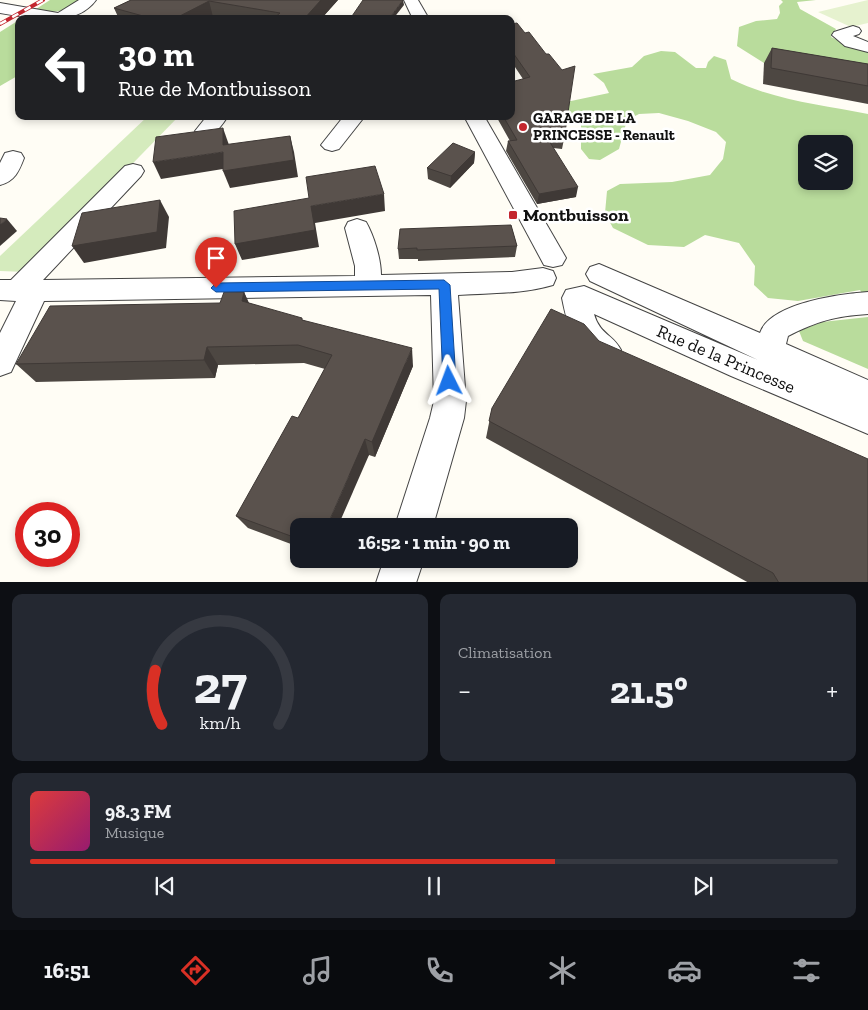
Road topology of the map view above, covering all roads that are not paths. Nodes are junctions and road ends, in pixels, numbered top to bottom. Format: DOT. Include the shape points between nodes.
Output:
graph roads {
  1 [pos="89,0"];
  2 [pos="411,0"];
  3 [pos="0,8"];
  4 [pos="43,15"];
  5 [pos="66,15"];
  6 [pos="419,15"];
  7 [pos="853,31"];
  8 [pos="868,47"];
  9 [pos="352,120"];
  10 [pos="476,120"];
  11 [pos="332,146"];
  12 [pos="13,158"];
  13 [pos="133,172"];
  14 [pos="0,178"];
  15 [pos="357,228"];
  16 [pos="548,268"];
  17 [pos="444,285"];
  18 [pos="368,286"];
  19 [pos="586,290"];
  20 [pos="17,291"];
  21 [pos="868,303"];
  22 [pos="697,332"];
  23 [pos="769,350"];
  24 [pos="630,361"];
  25 [pos="0,363"];
  26 [pos="868,395"];
  27 [pos="868,419"];
  28 [pos="417,518"];
  29 [pos="401,568"];
  30 [pos="396,582"];
  1 -- 5 [label="street"];
  2 -- 6 [label="street"];
  3 -- 4 [label="street"];
  7 -- 8 [label="street" via="840,35"];
  9 -- 11 [label="street"];
  10 -- 16 [label="street"];
  12 -- 14 [label="street" via="8,171"];
  13 -- 20 [label="street"];
  15 -- 18 [label="street" via="368,266"];
  16 -- 17 [label="street" via="512,282"];
  16 -- 19 [label="street" via="551,290 567,297"];
  16 -- 19 [label="street" via="562,256 580,258 595,268"];
  17 -- 18 [label="street"];
  17 -- 28 [label="street" via="450,401 448,418"];
  18 -- 20 [label="street"];
  19 -- 22 [label="street, Rue de la Princesse"];
  19 -- 24 [label="street" via="582,325 588,338"];
  20 -- 25 [label="street"];
  21 -- 23 [label="street" via="808,313 776,328"];
  22 -- 23 [label="street, Rue de la Princesse"];
  22 -- 27 [label="street, Rue de la Princesse"];
  23 -- 26 [label="street, Rue de la Princesse"];
  29 -- 30 [label="street"];
}
